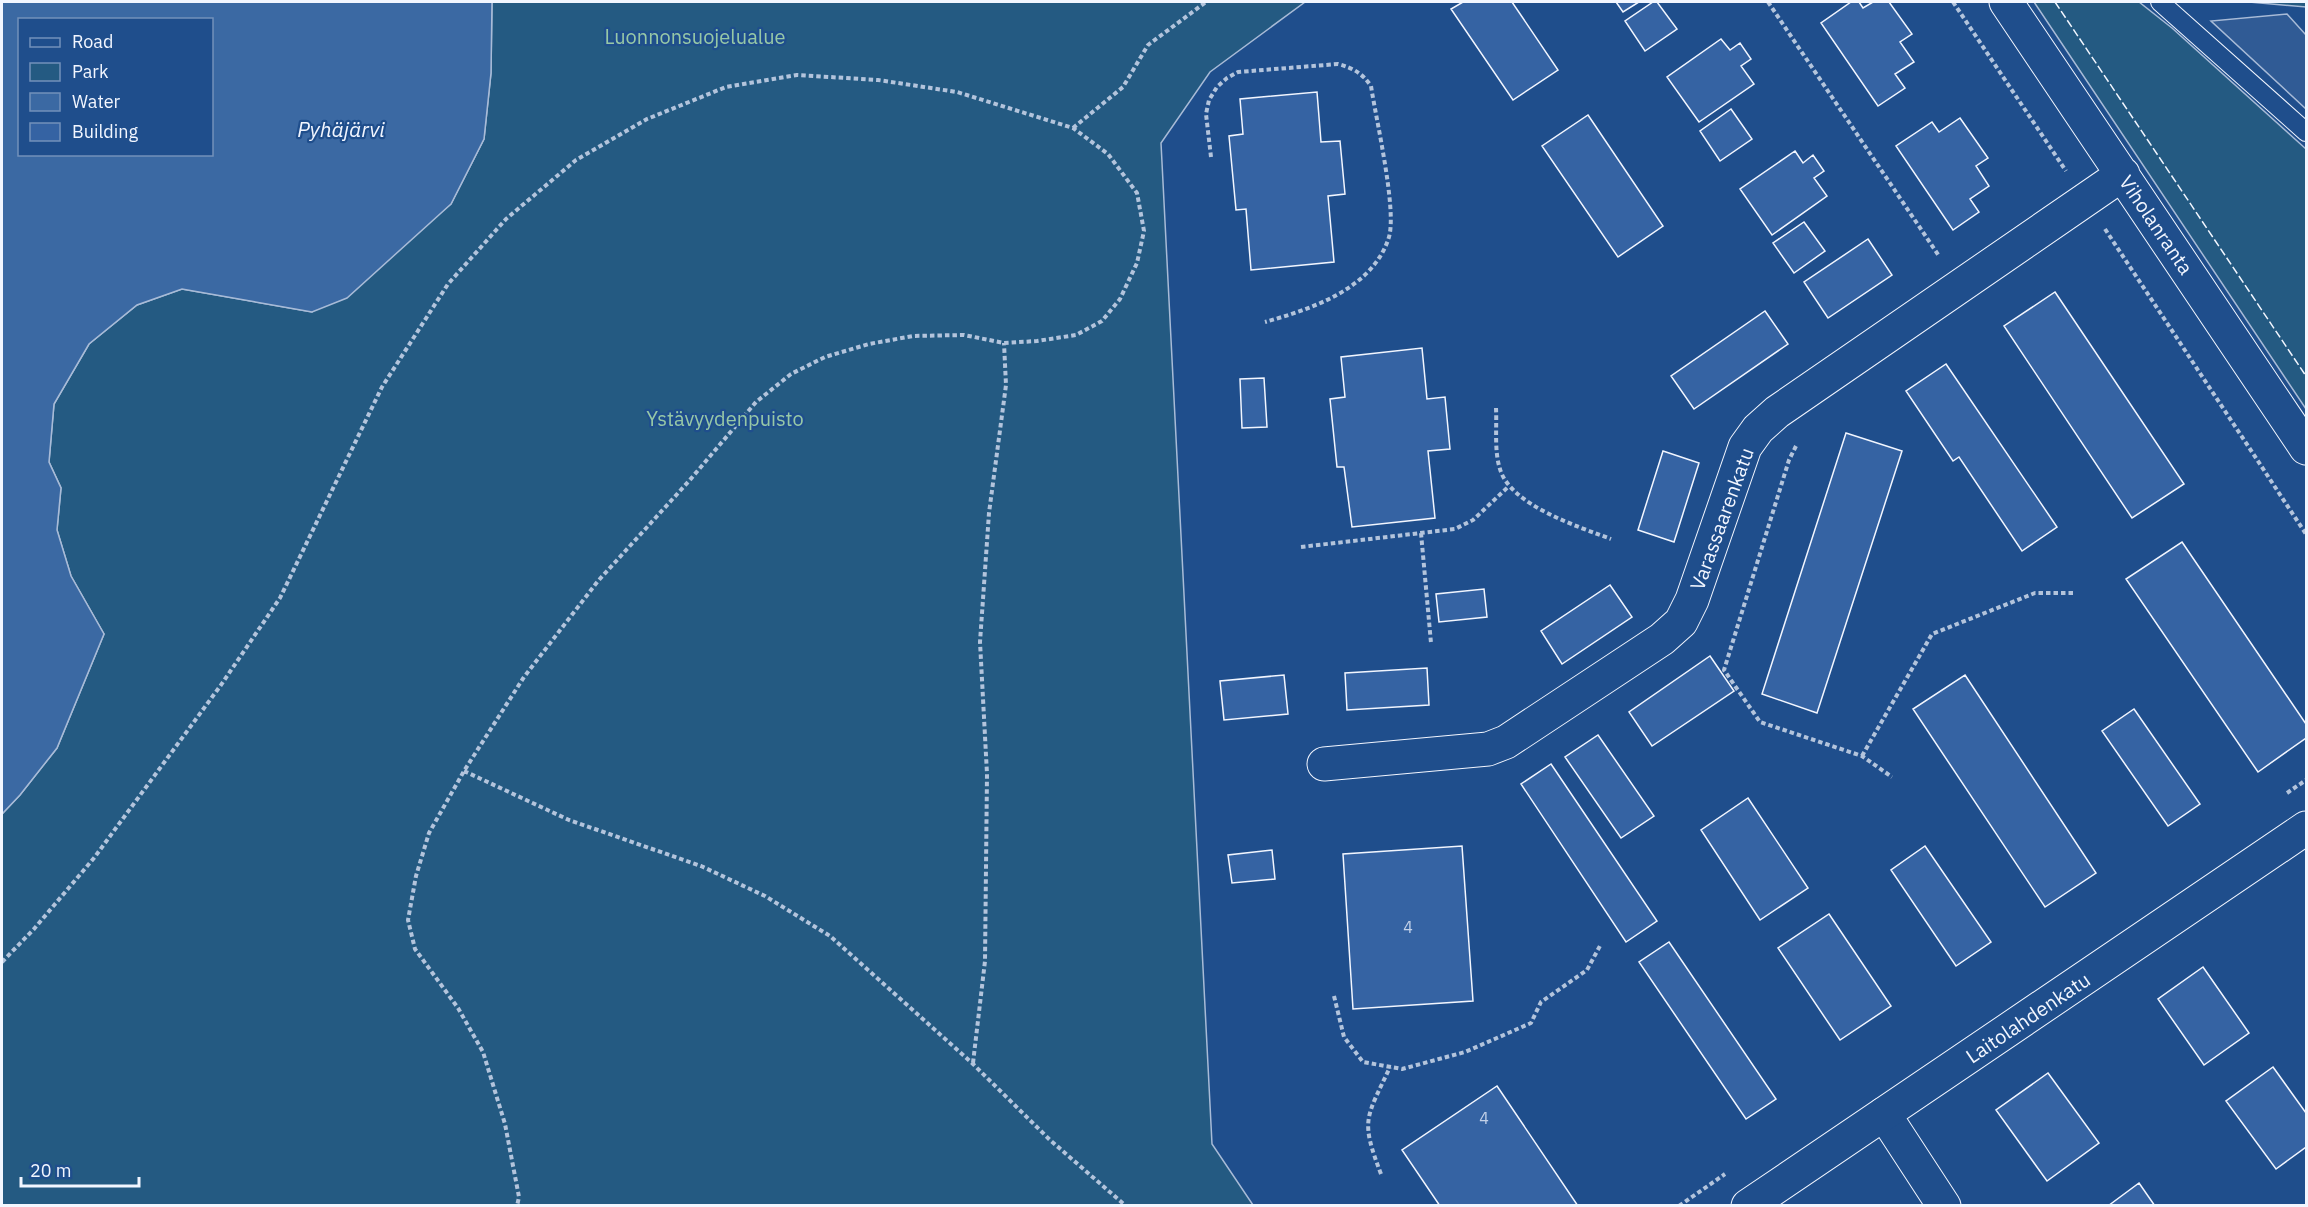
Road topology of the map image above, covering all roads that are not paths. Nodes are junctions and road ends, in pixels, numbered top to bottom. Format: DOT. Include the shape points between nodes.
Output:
graph roads {
  1 [pos="2006,2"];
  2 [pos="2160,2"];
  3 [pos="2307,132"];
  4 [pos="2123,174"];
  5 [pos="2307,448"];
  6 [pos="1324,764"];
  7 [pos="2307,828"];
  8 [pos="1884,1114"];
  9 [pos="1748,1206"];
  10 [pos="1944,1206"];
  1 -- 4 [label="street, Viholanranta"];
  2 -- 3 [label="lane"];
  4 -- 5 [label="street, Viholanranta"];
  4 -- 6 [label="street, Varassaarenkatu" via="1777,412 1758,429 1745,447 1692,600 1681,622 1662,639 1506,742 1488,749"];
  7 -- 8 [label="street, Laitolahdenkatu"];
  8 -- 9 [label="street, Laitolahdenkatu"];
  8 -- 10 [label="street"];
}
